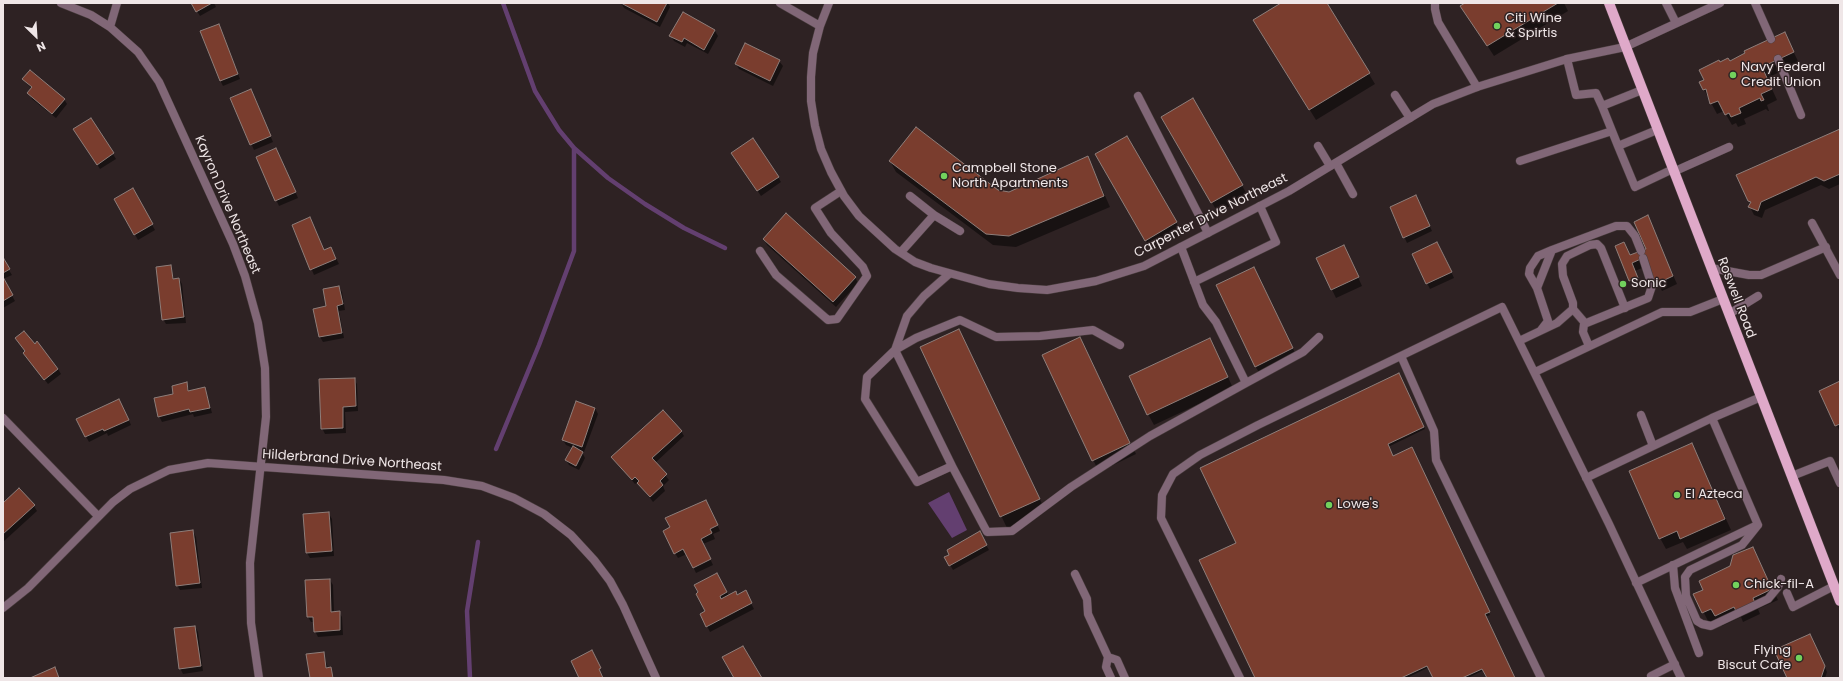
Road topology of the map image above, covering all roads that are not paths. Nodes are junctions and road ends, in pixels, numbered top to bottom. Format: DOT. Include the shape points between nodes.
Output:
graph roads {
  1 [pos="61,3"];
  2 [pos="117,3"];
  3 [pos="780,3"];
  4 [pos="829,3"];
  5 [pos="1435,3"];
  6 [pos="1608,3"];
  7 [pos="1666,3"];
  8 [pos="1720,3"];
  9 [pos="1755,3"];
  10 [pos="1676,23"];
  11 [pos="820,26"];
  12 [pos="110,27"];
  13 [pos="1771,39"];
  14 [pos="1625,47"];
  15 [pos="1567,59"];
  16 [pos="1778,59"];
  17 [pos="1477,87"];
  18 [pos="1642,90"];
  19 [pos="1395,95"];
  20 [pos="1138,96"];
  21 [pos="1602,106"];
  22 [pos="1801,115"];
  23 [pos="1410,118"];
  24 [pos="1657,130"];
  25 [pos="1612,131"];
  26 [pos="1318,146"];
  27 [pos="1618,146"];
  28 [pos="1729,147"];
  29 [pos="1520,161"];
  30 [pos="1333,164"];
  31 [pos="1673,171"];
  32 [pos="841,191"];
  33 [pos="1353,194"];
  34 [pos="910,196"];
  35 [pos="1260,206"];
  36 [pos="934,215"];
  37 [pos="1812,223"];
  38 [pos="960,232"];
  39 [pos="1208,233"];
  40 [pos="1587,237"];
  41 [pos="1590,245"];
  42 [pos="1180,247"];
  43 [pos="1826,247"];
  44 [pos="1552,250"];
  45 [pos="760,251"];
  46 [pos="901,252"];
  47 [pos="1711,268"];
  48 [pos="949,274"];
  49 [pos="1840,275"];
  50 [pos="1194,282"];
  51 [pos="1537,288"];
  52 [pos="1758,296"];
  53 [pos="1723,299"];
  54 [pos="1625,308"];
  55 [pos="1573,309"];
  56 [pos="1729,314"];
  57 [pos="1585,324"];
  58 [pos="1541,331"];
  59 [pos="1319,337"];
  60 [pos="1519,341"];
  61 [pos="1120,345"];
  62 [pos="1589,346"];
  63 [pos="895,350"];
  64 [pos="1401,356"];
  65 [pos="1535,372"];
  66 [pos="1246,383"];
  67 [pos="1761,397"];
  68 [pos="1641,416"];
  69 [pos="3,418"];
  70 [pos="1712,418"];
  71 [pos="1653,446"];
  72 [pos="260,466"];
  73 [pos="952,466"];
  74 [pos="1792,476"];
  75 [pos="1586,478"];
  76 [pos="1840,482"];
  77 [pos="98,516"];
  78 [pos="1758,525"];
  79 [pos="1673,565"];
  80 [pos="1075,574"];
  81 [pos="1781,579"];
  82 [pos="1636,583"];
  83 [pos="1834,586"];
  84 [pos="1787,593"];
  85 [pos="1840,601"];
  86 [pos="3,608"];
  87 [pos="1699,653"];
  88 [pos="1108,658"];
  89 [pos="1675,664"];
  90 [pos="1651,676"];
  91 [pos="259,678"];
  92 [pos="656,678"];
  93 [pos="1111,678"];
  94 [pos="1125,678"];
  95 [pos="1240,678"];
  96 [pos="1541,678"];
  97 [pos="1681,678"];
  1 -- 12 [label="street, Kayron Drive Northeast" via="91,15"];
  2 -- 12 [label="street"];
  3 -- 11 [label="street"];
  4 -- 11 [label="street, Carpenter Drive Northeast"];
  5 -- 17 [label="street" via="1438,22"];
  6 -- 14 [label="main road, Roswell Road"];
  7 -- 10 [label="street"];
  8 -- 10 [label="street, Carpenter Drive Northeast"];
  9 -- 13 [label="street"];
  10 -- 14 [label="street, Carpenter Drive Northeast"];
  11 -- 32 [label="street, Carpenter Drive Northeast" via="813,53 811,102 821,149"];
  12 -- 72 [label="street, Kayron Drive Northeast" via="138,52 159,82 245,276 258,323 265,368 266,417"];
  14 -- 15 [label="street, Carpenter Drive Northeast"];
  14 -- 18 [label="main road, Roswell Road"];
  15 -- 17 [label="street, Carpenter Drive Northeast"];
  15 -- 21 [label="street" via="1576,95 1596,93"];
  16 -- 22 [label="street"];
  17 -- 23 [label="street, Carpenter Drive Northeast" via="1432,104"];
  18 -- 21 [label="street"];
  18 -- 24 [label="main road, Roswell Road"];
  19 -- 23 [label="street"];
  20 -- 39 [label="street"];
  21 -- 25 [label="street"];
  23 -- 30 [label="street, Carpenter Drive Northeast"];
  24 -- 27 [label="street"];
  24 -- 31 [label="main road, Roswell Road"];
  25 -- 27 [label="street"];
  25 -- 29 [label="street"];
  26 -- 30 [label="street"];
  27 -- 31 [label="street" via="1634,187"];
  28 -- 31 [label="street"];
  30 -- 33 [label="street"];
  30 -- 35 [label="street, Carpenter Drive Northeast"];
  31 -- 47 [label="main road, Roswell Road"];
  32 -- 45 [label="street" via="815,208 831,233 863,268 867,276 837,319 828,320 776,275"];
  32 -- 46 [label="street, Carpenter Drive Northeast" via="859,216"];
  34 -- 36 [label="street"];
  35 -- 39 [label="street, Carpenter Drive Northeast"];
  35 -- 50 [label="street" via="1276,242"];
  36 -- 38 [label="street"];
  36 -- 46 [label="street"];
  37 -- 43 [label="street"];
  39 -- 42 [label="street, Carpenter Drive Northeast"];
  40 -- 41 [label="street"];
  40 -- 44 [label="street"];
  40 -- 54 [label="street" via="1616,226 1627,226 1635,236 1652,286 1648,298"];
  41 -- 54 [label="street" via="1597,244 1601,248"];
  41 -- 55 [label="street" via="1567,256 1562,264"];
  42 -- 48 [label="street, Carpenter Drive Northeast" via="1144,266 1096,281 1047,290 988,284"];
  42 -- 50 [label="street"];
  43 -- 47 [label="street" via="1761,275"];
  43 -- 49 [label="street"];
  44 -- 51 [label="street"];
  44 -- 51 [label="street" via="1538,256 1532,262 1529,274"];
  46 -- 48 [label="street, Carpenter Drive Northeast" via="915,262"];
  47 -- 53 [label="main road, Roswell Road"];
  48 -- 63 [label="street" via="924,296 908,316"];
  50 -- 66 [label="street" via="1203,305 1216,322"];
  51 -- 58 [label="street" via="1548,321"];
  52 -- 56 [label="street"];
  53 -- 56 [label="main road, Roswell Road"];
  53 -- 62 [label="street" via="1690,312 1662,312"];
  54 -- 57 [label="street"];
  55 -- 57 [label="street"];
  55 -- 58 [label="street" via="1557,323"];
  56 -- 67 [label="main road, Roswell Road"];
  57 -- 62 [label="street" via="1583,332"];
  58 -- 60 [label="street"];
  59 -- 66 [label="street" via="1303,352"];
  60 -- 64 [label="street" via="1502,306"];
  60 -- 65 [label="street"];
  61 -- 63 [label="street" via="1093,330 1040,336 996,337 960,320 916,338"];
  62 -- 65 [label="street"];
  63 -- 73 [label="street"];
  63 -- 73 [label="street" via="867,377 865,399 917,482"];
  64 -- 95 [label="street" via="1200,455 1173,474 1162,495 1161,518"];
  64 -- 96 [label="street" via="1434,431 1436,460"];
  65 -- 75 [label="street"];
  66 -- 73 [label="street" via="1150,436 1071,487 1012,531 988,532"];
  67 -- 70 [label="street"];
  67 -- 74 [label="main road, Roswell Road"];
  68 -- 71 [label="street"];
  69 -- 77 [label="street"];
  70 -- 71 [label="street"];
  70 -- 78 [label="street"];
  71 -- 75 [label="street"];
  72 -- 77 [label="street, Hilderbrand Drive Northeast" via="208,463 169,470 130,489"];
  72 -- 91 [label="street, Kayron Drive Northeast" via="250,562 251,623"];
  72 -- 92 [label="street, Hilderbrand Drive Northeast" via="444,480 482,486 514,498 544,514 571,535 610,581"];
  74 -- 76 [label="street" via="1830,461"];
  74 -- 83 [label="main road, Roswell Road"];
  75 -- 82 [label="street"];
  77 -- 86 [label="street, Hilderbrand Drive Northeast" via="28,588"];
  78 -- 79 [label="street"];
  78 -- 81 [label="street" via="1742,546 1690,570 1685,577 1686,596 1698,620 1711,626 1768,599"];
  79 -- 82 [label="street"];
  79 -- 87 [label="street" via="1675,588"];
  80 -- 88 [label="street" via="1087,598 1088,614"];
  82 -- 89 [label="street"];
  83 -- 84 [label="street" via="1793,606"];
  83 -- 85 [label="main road, Roswell Road"];
  88 -- 93 [label="street" via="1106,667"];
  88 -- 94 [label="street" via="1117,660"];
  89 -- 90 [label="street"];
  89 -- 97 [label="street"];
}
